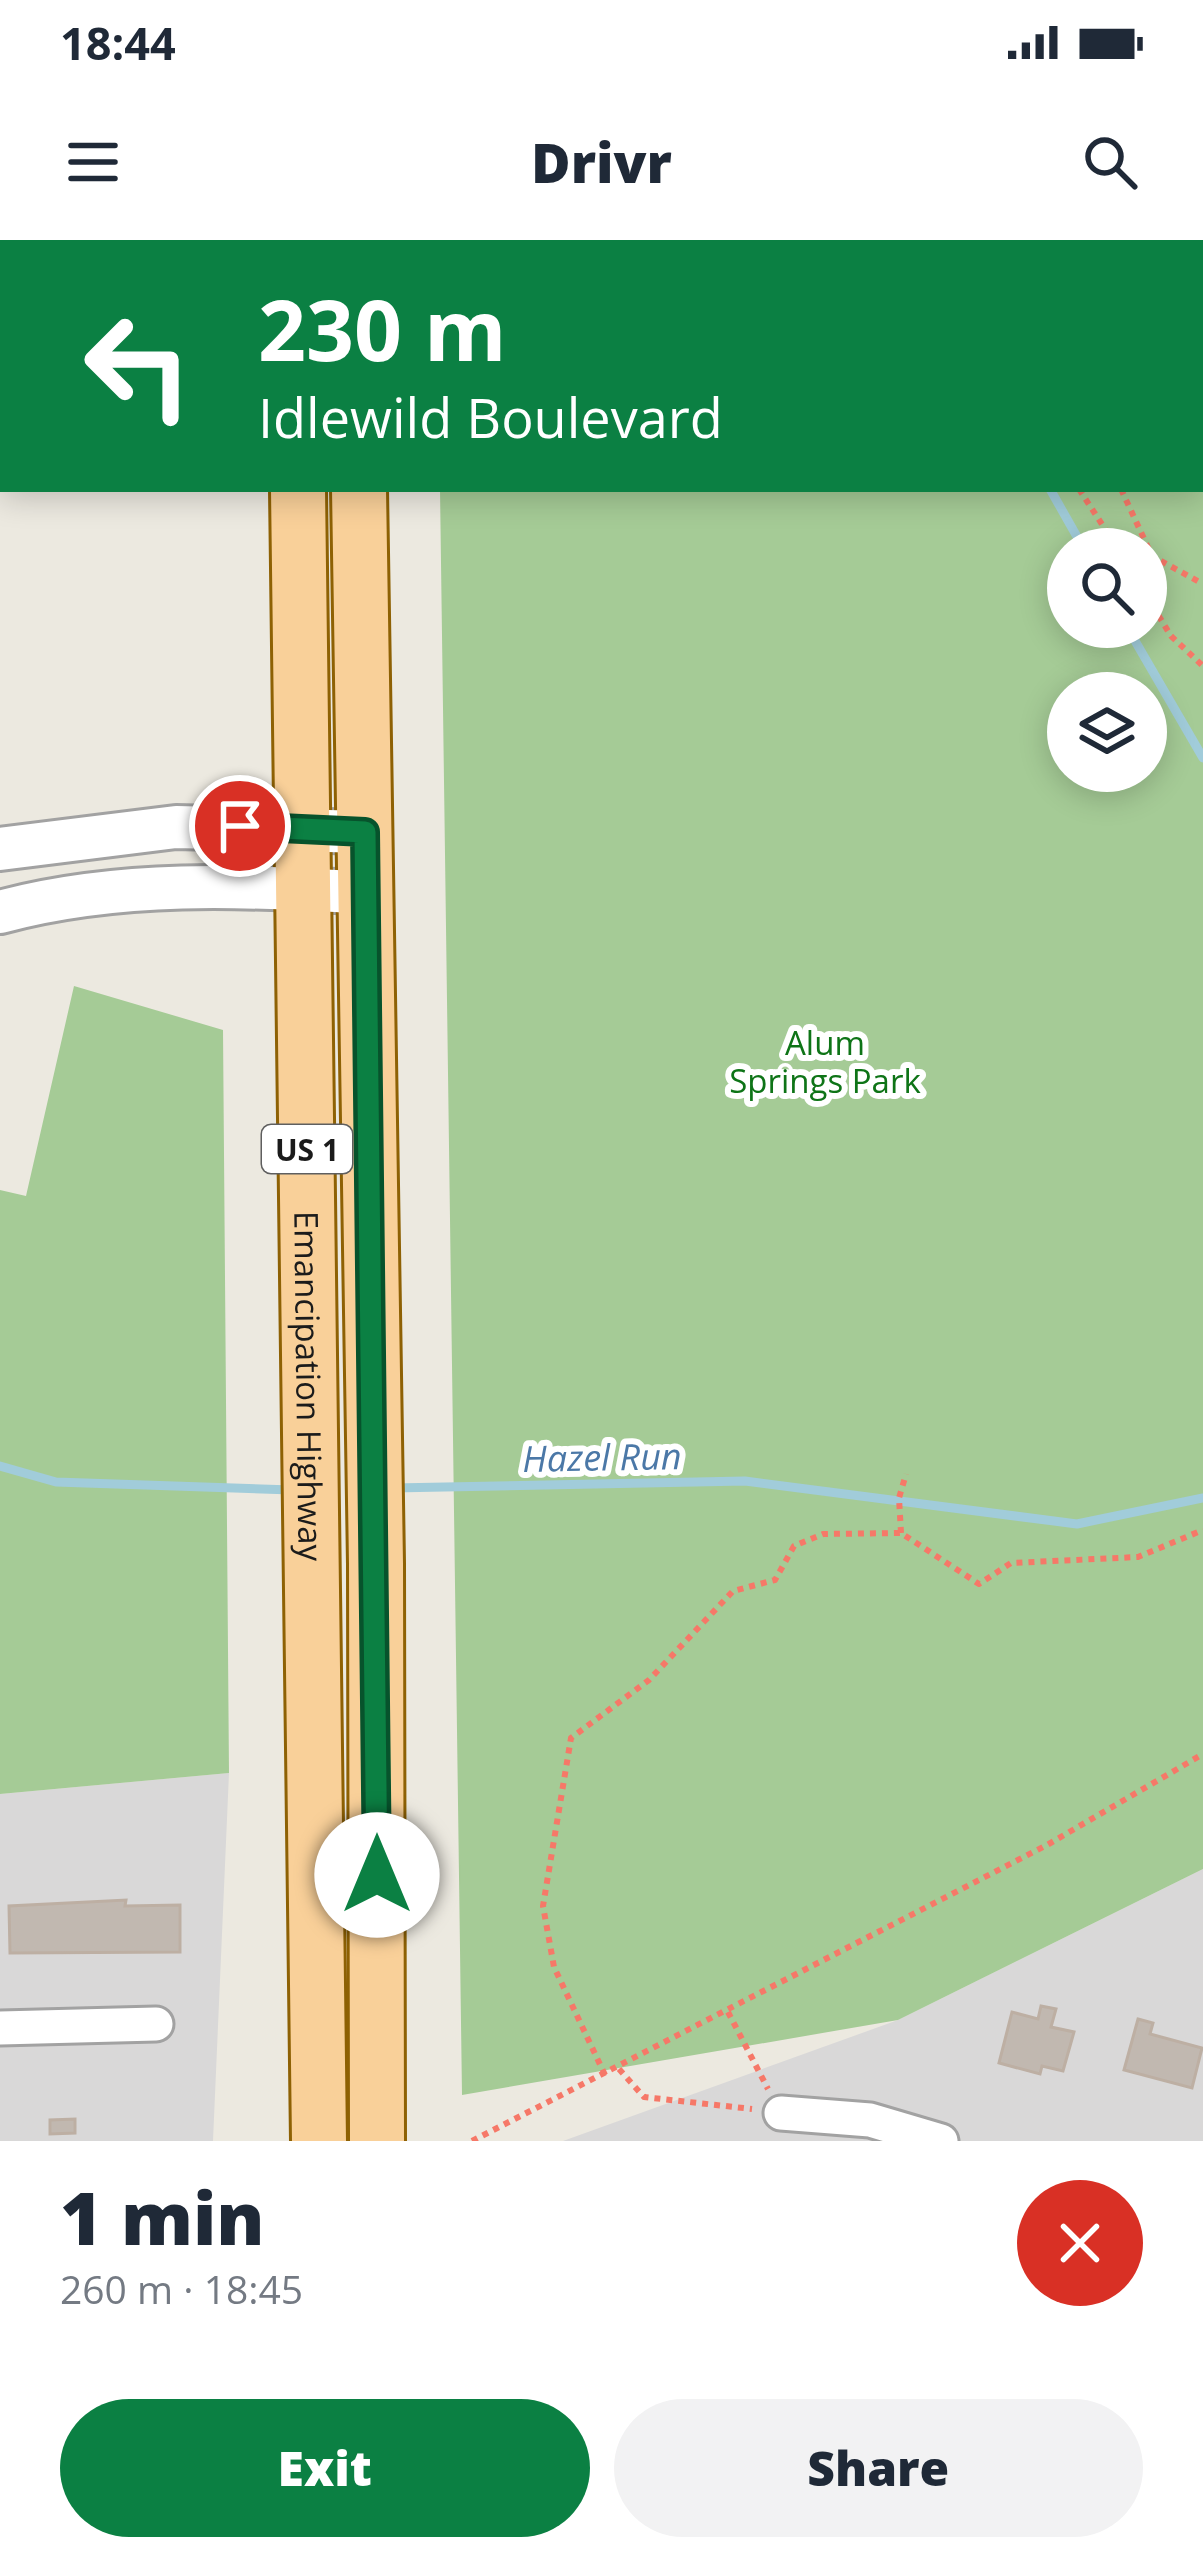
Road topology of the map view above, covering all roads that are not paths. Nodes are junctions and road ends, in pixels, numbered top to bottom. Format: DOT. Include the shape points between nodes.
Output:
graph roads {
  1 [pos="298,492"];
  2 [pos="359,492"];
  3 [pos="302,827"];
  4 [pos="365,832"];
  5 [pos="0,849"];
  6 [pos="304,889"];
  7 [pos="366,893"];
  8 [pos="0,913"];
  9 [pos="156,2024"];
  10 [pos="0,2028"];
  11 [pos="781,2113"];
  12 [pos="319,2141"];
  13 [pos="377,2141"];
  14 [pos="941,2141"];
  1 -- 3 [label="main road, Emancipation Highway / US 1"];
  2 -- 4 [label="main road, Emancipation Highway / US 1"];
  3 -- 4 [label="street"];
  3 -- 5 [label="street" via="176,827"];
  3 -- 6 [label="main road, Emancipation Highway / US 1"];
  4 -- 7 [label="main road, Emancipation Highway / US 1"];
  6 -- 7 [label="street"];
  6 -- 8 [label="street" via="172,888 44,900"];
  6 -- 12 [label="main road, Emancipation Highway / US 1"];
  7 -- 13 [label="main road, Emancipation Highway / US 1"];
  9 -- 10 [label="street"];
  11 -- 14 [label="street" via="870,2120"];
}
